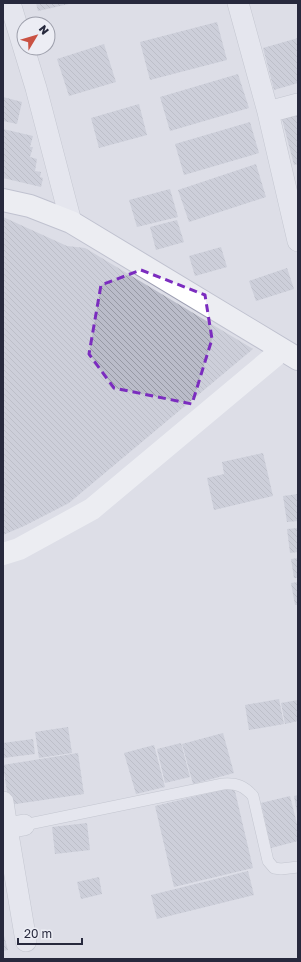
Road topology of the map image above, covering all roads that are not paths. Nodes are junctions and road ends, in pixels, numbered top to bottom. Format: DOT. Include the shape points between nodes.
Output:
graph roads {
  1 [pos="10,3"];
  2 [pos="238,3"];
  3 [pos="12,40"];
  4 [pos="298,104"];
  5 [pos="268,112"];
  6 [pos="3,200"];
  7 [pos="72,222"];
  8 [pos="298,241"];
  9 [pos="290,354"];
  10 [pos="3,554"];
  11 [pos="3,802"];
  12 [pos="16,827"];
  13 [pos="298,867"];
  14 [pos="26,941"];
  1 -- 3 [label="street"];
  2 -- 5 [label="street"];
  3 -- 7 [label="street" via="36,88"];
  4 -- 5 [label="street"];
  5 -- 8 [label="street"];
  6 -- 7 [label="street" via="30,206"];
  7 -- 9 [label="street"];
  9 -- 10 [label="street" via="92,509 19,549"];
  11 -- 12 [label="street"];
  12 -- 13 [label="lane" via="232,783 240,785 253,796 268,861 274,868"];
  12 -- 14 [label="street"];
}
